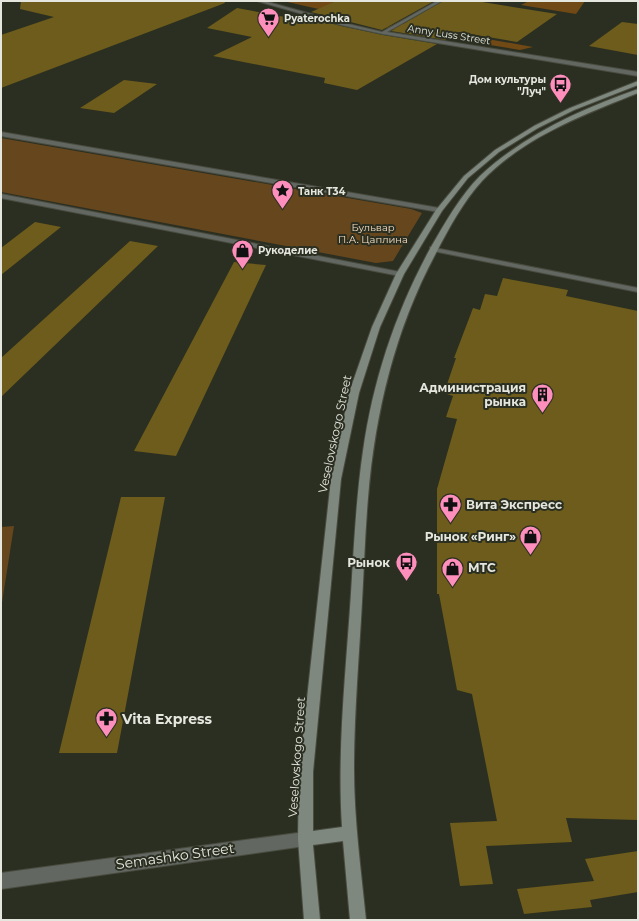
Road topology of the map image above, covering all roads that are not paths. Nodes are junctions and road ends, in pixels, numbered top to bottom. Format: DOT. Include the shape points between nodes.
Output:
graph roads {
  1 [pos="259,1"];
  2 [pos="440,1"];
  3 [pos="383,33"];
  4 [pos="638,74"];
  5 [pos="638,83"];
  6 [pos="638,91"];
  7 [pos="1,134"];
  8 [pos="1,196"];
  9 [pos="439,210"];
  10 [pos="455,212"];
  11 [pos="433,250"];
  12 [pos="410,276"];
  13 [pos="638,290"];
  14 [pos="349,833"];
  15 [pos="305,839"];
  16 [pos="1,881"];
  17 [pos="312,920"];
  18 [pos="358,920"];
  1 -- 3 [label="street, Anny Luss Street"];
  2 -- 3 [label="street"];
  3 -- 4 [label="street, Anny Luss Street"];
  5 -- 9 [label="main road, Veselovskogo Street" via="572,109 497,151 466,177"];
  6 -- 10 [label="main road, Veselovskogo Street" via="551,128 508,154 480,180"];
  7 -- 9 [label="street"];
  8 -- 12 [label="street"];
  9 -- 10 [label="main road"];
  9 -- 12 [label="main road, Veselovskogo Street"];
  10 -- 11 [label="main road, Veselovskogo Street"];
  11 -- 12 [label="main road, Veselovskogo Street"];
  11 -- 13 [label="street"];
  12 -- 14 [label="main road, Veselovskogo Street" via="378,395 364,481 347,768"];
  12 -- 15 [label="main road, Veselovskogo Street" via="376,327 354,393 336,479 306,772"];
  14 -- 15 [label="main road, Semashko Street"];
  14 -- 18 [label="main road, Veselovskogo Street"];
  15 -- 16 [label="street, Semashko Street"];
  15 -- 17 [label="main road, Veselovskogo Street"];
}
